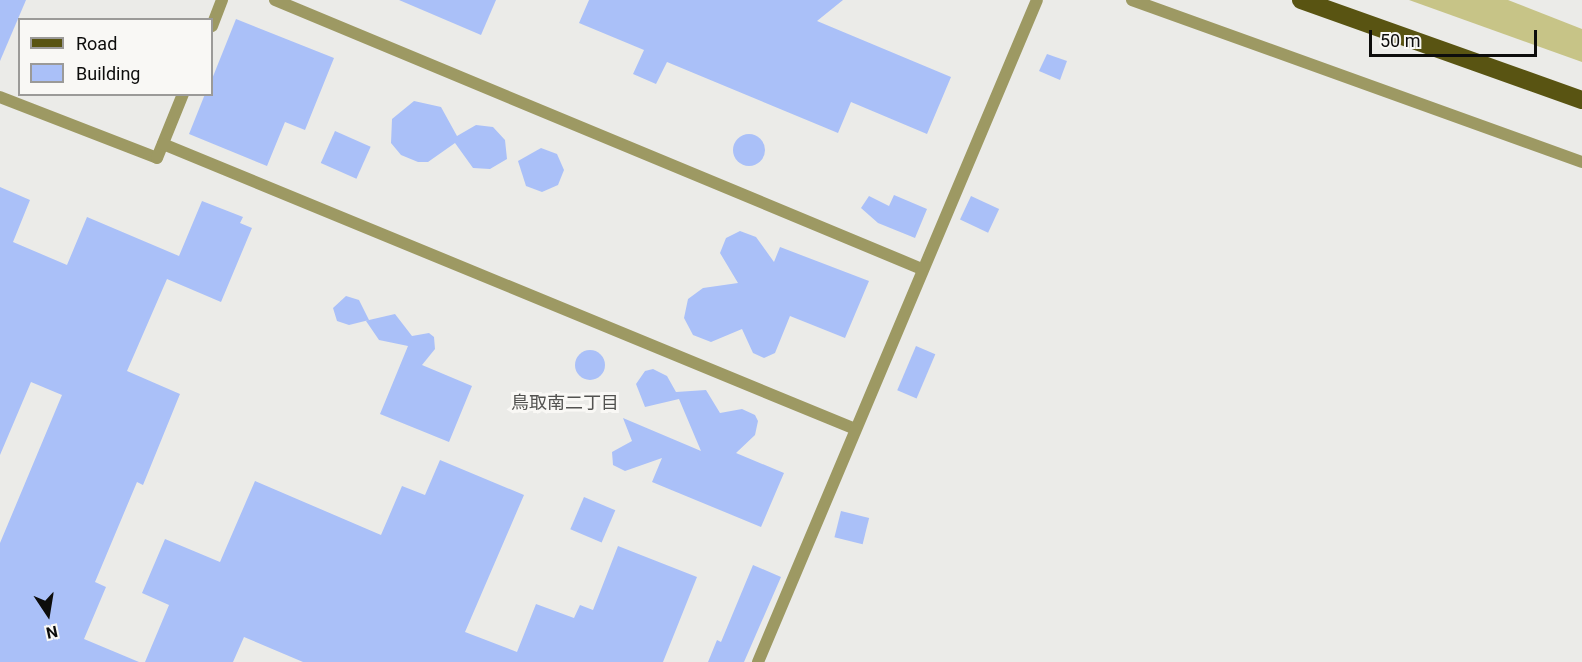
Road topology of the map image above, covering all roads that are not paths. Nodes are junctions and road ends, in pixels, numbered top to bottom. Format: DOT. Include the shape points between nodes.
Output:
graph roads {
  1 [pos="222,0"];
  2 [pos="275,0"];
  3 [pos="1036,0"];
  4 [pos="1132,0"];
  5 [pos="1301,0"];
  6 [pos="213,23"];
  7 [pos="182,96"];
  8 [pos="0,97"];
  9 [pos="1582,100"];
  10 [pos="162,144"];
  11 [pos="1582,162"];
  12 [pos="922,269"];
  13 [pos="855,429"];
  14 [pos="759,662"];
  1 -- 6 [label="lane"];
  2 -- 12 [label="lane"];
  3 -- 12 [label="lane"];
  4 -- 11 [label="lane"];
  5 -- 9 [label="main road"];
  7 -- 10 [label="lane"];
  8 -- 10 [label="lane" via="157,158"];
  10 -- 13 [label="lane"];
  12 -- 13 [label="lane"];
  13 -- 14 [label="lane"];
}
